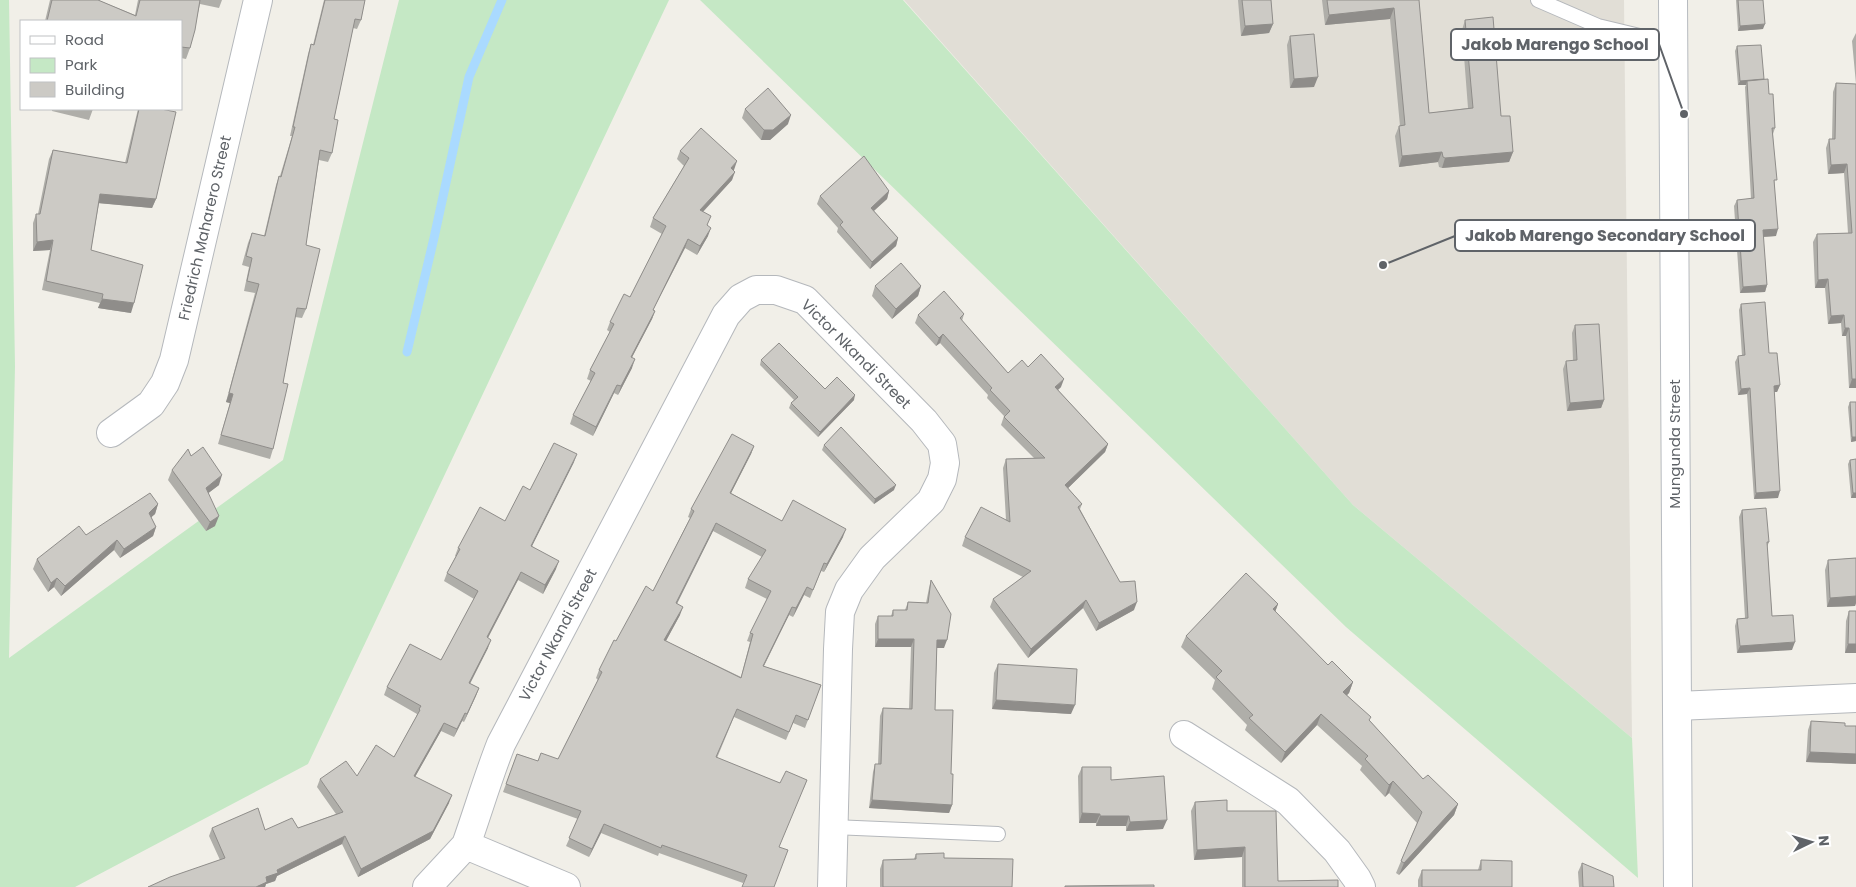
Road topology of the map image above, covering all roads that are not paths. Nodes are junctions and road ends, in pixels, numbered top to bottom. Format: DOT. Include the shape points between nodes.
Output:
graph roads {
  1 [pos="258,0"];
  2 [pos="1538,0"];
  3 [pos="1673,0"];
  4 [pos="1673,44"];
  5 [pos="111,433"];
  6 [pos="1856,698"];
  7 [pos="1676,706"];
  8 [pos="1184,735"];
  9 [pos="833,827"];
  10 [pos="998,834"];
  11 [pos="466,845"];
  12 [pos="427,887"];
  13 [pos="566,887"];
  14 [pos="832,887"];
  15 [pos="1361,887"];
  16 [pos="1678,887"];
  1 -- 5 [label="street, Friedrich Maharero Street" via="174,360 165,383 151,404"];
  2 -- 4 [label="lane" via="1598,26"];
  3 -- 4 [label="street, Mungunda Street"];
  4 -- 7 [label="street, Mungunda Street"];
  6 -- 7 [label="street"];
  7 -- 16 [label="street, Mungunda Street"];
  8 -- 15 [label="street" via="1288,801 1337,851"];
  9 -- 10 [label="lane"];
  9 -- 11 [label="street, Victor Nkandi Street" via="840,612 849,590 872,558 930,501 942,480 945,463 942,444 924,421 805,300 776,290 756,290 741,298 726,315 500,744"];
  9 -- 14 [label="street, Victor Nkandi Street"];
  11 -- 12 [label="street"];
  11 -- 13 [label="street"];
}
